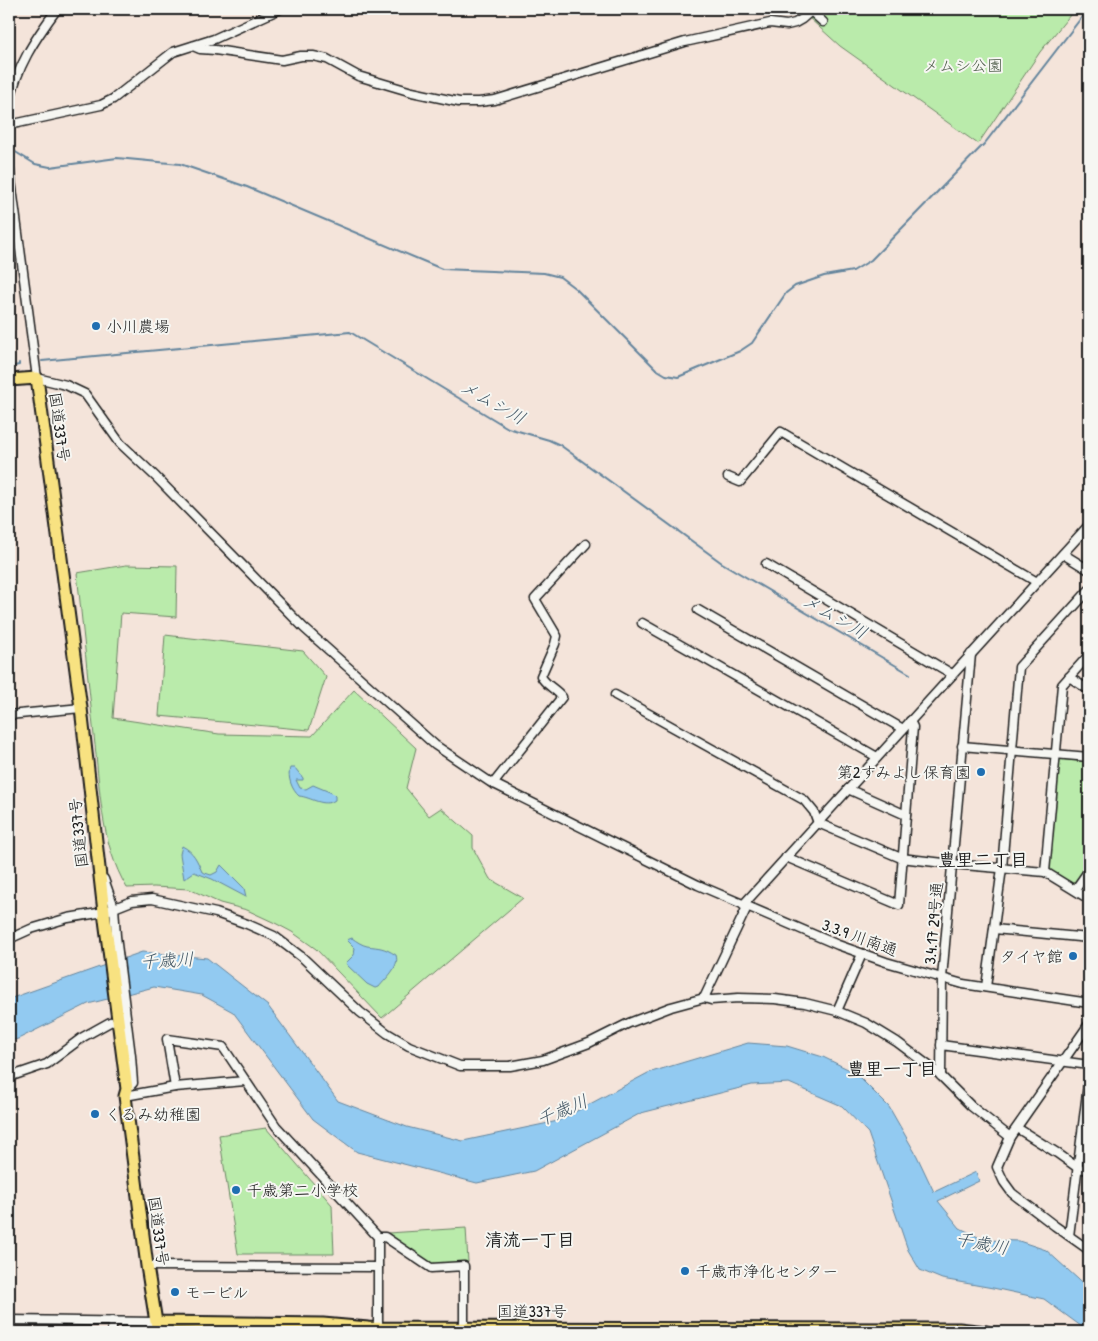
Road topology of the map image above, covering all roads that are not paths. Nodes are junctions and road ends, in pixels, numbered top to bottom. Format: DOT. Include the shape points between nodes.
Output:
graph roads {
  1 [pos="57,9"];
  2 [pos="280,9"];
  3 [pos="810,10"];
  4 [pos="823,22"];
  5 [pos="193,46"];
  6 [pos="9,105"];
  7 [pos="9,125"];
  8 [pos="9,165"];
  9 [pos="37,378"];
  10 [pos="9,380"];
  11 [pos="728,477"];
  12 [pos="1089,524"];
  13 [pos="586,544"];
  14 [pos="1062,554"];
  15 [pos="766,564"];
  16 [pos="1089,570"];
  17 [pos="1037,582"];
  18 [pos="1089,590"];
  19 [pos="698,610"];
  20 [pos="642,623"];
  21 [pos="971,654"];
  22 [pos="1089,655"];
  23 [pos="952,674"];
  24 [pos="1069,677"];
  25 [pos="1089,690"];
  26 [pos="615,695"];
  27 [pos="81,708"];
  28 [pos="9,716"];
  29 [pos="910,721"];
  30 [pos="903,728"];
  31 [pos="962,746"];
  32 [pos="1012,750"];
  33 [pos="1054,754"];
  34 [pos="1089,756"];
  35 [pos="878,757"];
  36 [pos="493,784"];
  37 [pos="848,789"];
  38 [pos="906,814"];
  39 [pos="818,823"];
  40 [pos="786,857"];
  41 [pos="903,858"];
  42 [pos="952,864"];
  43 [pos="1002,868"];
  44 [pos="1089,870"];
  45 [pos="1044,872"];
  46 [pos="1075,890"];
  47 [pos="1089,899"];
  48 [pos="745,906"];
  49 [pos="109,909"];
  50 [pos="994,930"];
  51 [pos="1089,938"];
  52 [pos="9,939"];
  53 [pos="862,954"];
  54 [pos="942,978"];
  55 [pos="986,987"];
  56 [pos="704,998"];
  57 [pos="1089,1003"];
  58 [pos="837,1011"];
  59 [pos="110,1022"];
  60 [pos="1089,1024"];
  61 [pos="941,1045"];
  62 [pos="1064,1061"];
  63 [pos="1089,1064"];
  64 [pos="9,1076"];
  65 [pos="941,1076"];
  66 [pos="1089,1078"];
  67 [pos="245,1081"];
  68 [pos="175,1087"];
  69 [pos="126,1093"];
  70 [pos="1017,1128"];
  71 [pos="1010,1138"];
  72 [pos="1078,1168"];
  73 [pos="1089,1170"];
  74 [pos="1069,1236"];
  75 [pos="378,1237"];
  76 [pos="1089,1250"];
  77 [pos="147,1266"];
  78 [pos="378,1267"];
  79 [pos="9,1320"];
  80 [pos="112,1321"];
  81 [pos="156,1322"];
  82 [pos="464,1327"];
  83 [pos="274,1328"];
  84 [pos="323,1328"];
  85 [pos="378,1330"];
  86 [pos="520,1330"];
  87 [pos="658,1330"];
  88 [pos="939,1331"];
  89 [pos="112,1332"];
  90 [pos="986,1332"];
  1 -- 6 [label="street" via="23,60"];
  2 -- 5 [label="street"];
  3 -- 4 [label="street"];
  3 -- 5 [label="street" via="795,23 770,23 685,42 495,100 479,102 458,102 412,92 358,76 328,59 307,56 282,60 200,50"];
  5 -- 7 [label="street" via="173,52 101,105"];
  8 -- 9 [label="street"];
  9 -- 10 [label="highway, 国道337号"];
  9 -- 27 [label="highway, 国道337号"];
  9 -- 36 [label="street, 3.3.9 川南通" via="66,384 85,394 120,443 299,624 435,745"];
  11 -- 17 [label="street" via="740,482 781,432"];
  12 -- 14 [label="street"];
  13 -- 36 [label="street" via="534,599 557,636 541,676 562,697"];
  14 -- 16 [label="street"];
  14 -- 17 [label="street"];
  15 -- 23 [label="street"];
  17 -- 21 [label="street"];
  18 -- 32 [label="street" via="1019,667"];
  19 -- 30 [label="street"];
  20 -- 35 [label="street"];
  21 -- 23 [label="street"];
  21 -- 31 [label="street, 3.4.17 29号通"];
  22 -- 24 [label="street"];
  23 -- 29 [label="street"];
  24 -- 25 [label="street"];
  24 -- 33 [label="street" via="1062,685"];
  26 -- 39 [label="street" via="804,800"];
  27 -- 28 [label="street"];
  27 -- 49 [label="highway, 国道337号" via="98,861"];
  29 -- 30 [label="street"];
  29 -- 38 [label="street" via="913,727"];
  30 -- 35 [label="street"];
  31 -- 32 [label="street"];
  31 -- 42 [label="street, 3.4.17 29号通"];
  32 -- 33 [label="street"];
  32 -- 43 [label="street"];
  33 -- 34 [label="street"];
  33 -- 45 [label="street"];
  35 -- 37 [label="street"];
  36 -- 48 [label="street, 3.3.9 川南通"];
  37 -- 38 [label="street"];
  37 -- 39 [label="street"];
  38 -- 41 [label="street"];
  39 -- 40 [label="street"];
  39 -- 41 [label="street"];
  40 -- 41 [label="street" via="899,905"];
  40 -- 48 [label="street"];
  41 -- 42 [label="street"];
  42 -- 43 [label="street"];
  42 -- 54 [label="street, 3.4.17 29号通"];
  43 -- 45 [label="street"];
  43 -- 50 [label="street"];
  44 -- 46 [label="street"];
  45 -- 46 [label="street"];
  46 -- 47 [label="street"];
  48 -- 53 [label="street, 3.3.9 川南通"];
  48 -- 56 [label="street"];
  49 -- 52 [label="street" via="31,929"];
  49 -- 56 [label="street" via="132,901 152,900 216,913 274,936 387,1033 409,1046 460,1066 510,1066 543,1060 671,1007"];
  49 -- 69 [label="highway, 国道337号" via="124,1031"];
  50 -- 51 [label="street"];
  50 -- 55 [label="street"];
  53 -- 54 [label="street, 3.3.9 川南通"];
  53 -- 58 [label="street"];
  54 -- 55 [label="street, 3.3.9 川南通"];
  54 -- 61 [label="street, 3.4.17 29号通"];
  55 -- 57 [label="street, 3.3.9 川南通"];
  56 -- 58 [label="street" via="775,999"];
  58 -- 65 [label="street" via="866,1023 897,1042"];
  59 -- 64 [label="street" via="47,1064"];
  60 -- 62 [label="street"];
  61 -- 62 [label="street"];
  61 -- 65 [label="street, 3.4.17 29号通"];
  62 -- 63 [label="street"];
  62 -- 70 [label="street"];
  65 -- 71 [label="street" via="970,1106"];
  66 -- 72 [label="street"];
  67 -- 68 [label="street"];
  67 -- 68 [label="street" via="223,1047 167,1039"];
  67 -- 75 [label="street" via="276,1126"];
  68 -- 69 [label="street"];
  69 -- 77 [label="highway, 国道337号"];
  70 -- 71 [label="street"];
  70 -- 72 [label="street"];
  71 -- 74 [label="street" via="997,1168 1004,1182 1012,1193"];
  72 -- 73 [label="street"];
  72 -- 74 [label="street"];
  74 -- 76 [label="street"];
  75 -- 78 [label="street"];
  75 -- 82 [label="street" via="385,1237 431,1268 464,1266"];
  77 -- 78 [label="street"];
  77 -- 81 [label="highway, 国道337号"];
  78 -- 85 [label="street"];
  79 -- 80 [label="street"];
  80 -- 81 [label="street"];
  80 -- 89 [label="street"];
  81 -- 83 [label="highway, 国道337号"];
  82 -- 85 [label="highway, 国道337号"];
  82 -- 86 [label="highway, 国道337号"];
  83 -- 84 [label="highway, 国道337号"];
  84 -- 85 [label="highway, 国道337号"];
  86 -- 87 [label="highway, 国道337号"];
  87 -- 88 [label="highway, 国道337号"];
  88 -- 90 [label="highway, 国道337号"];
}
